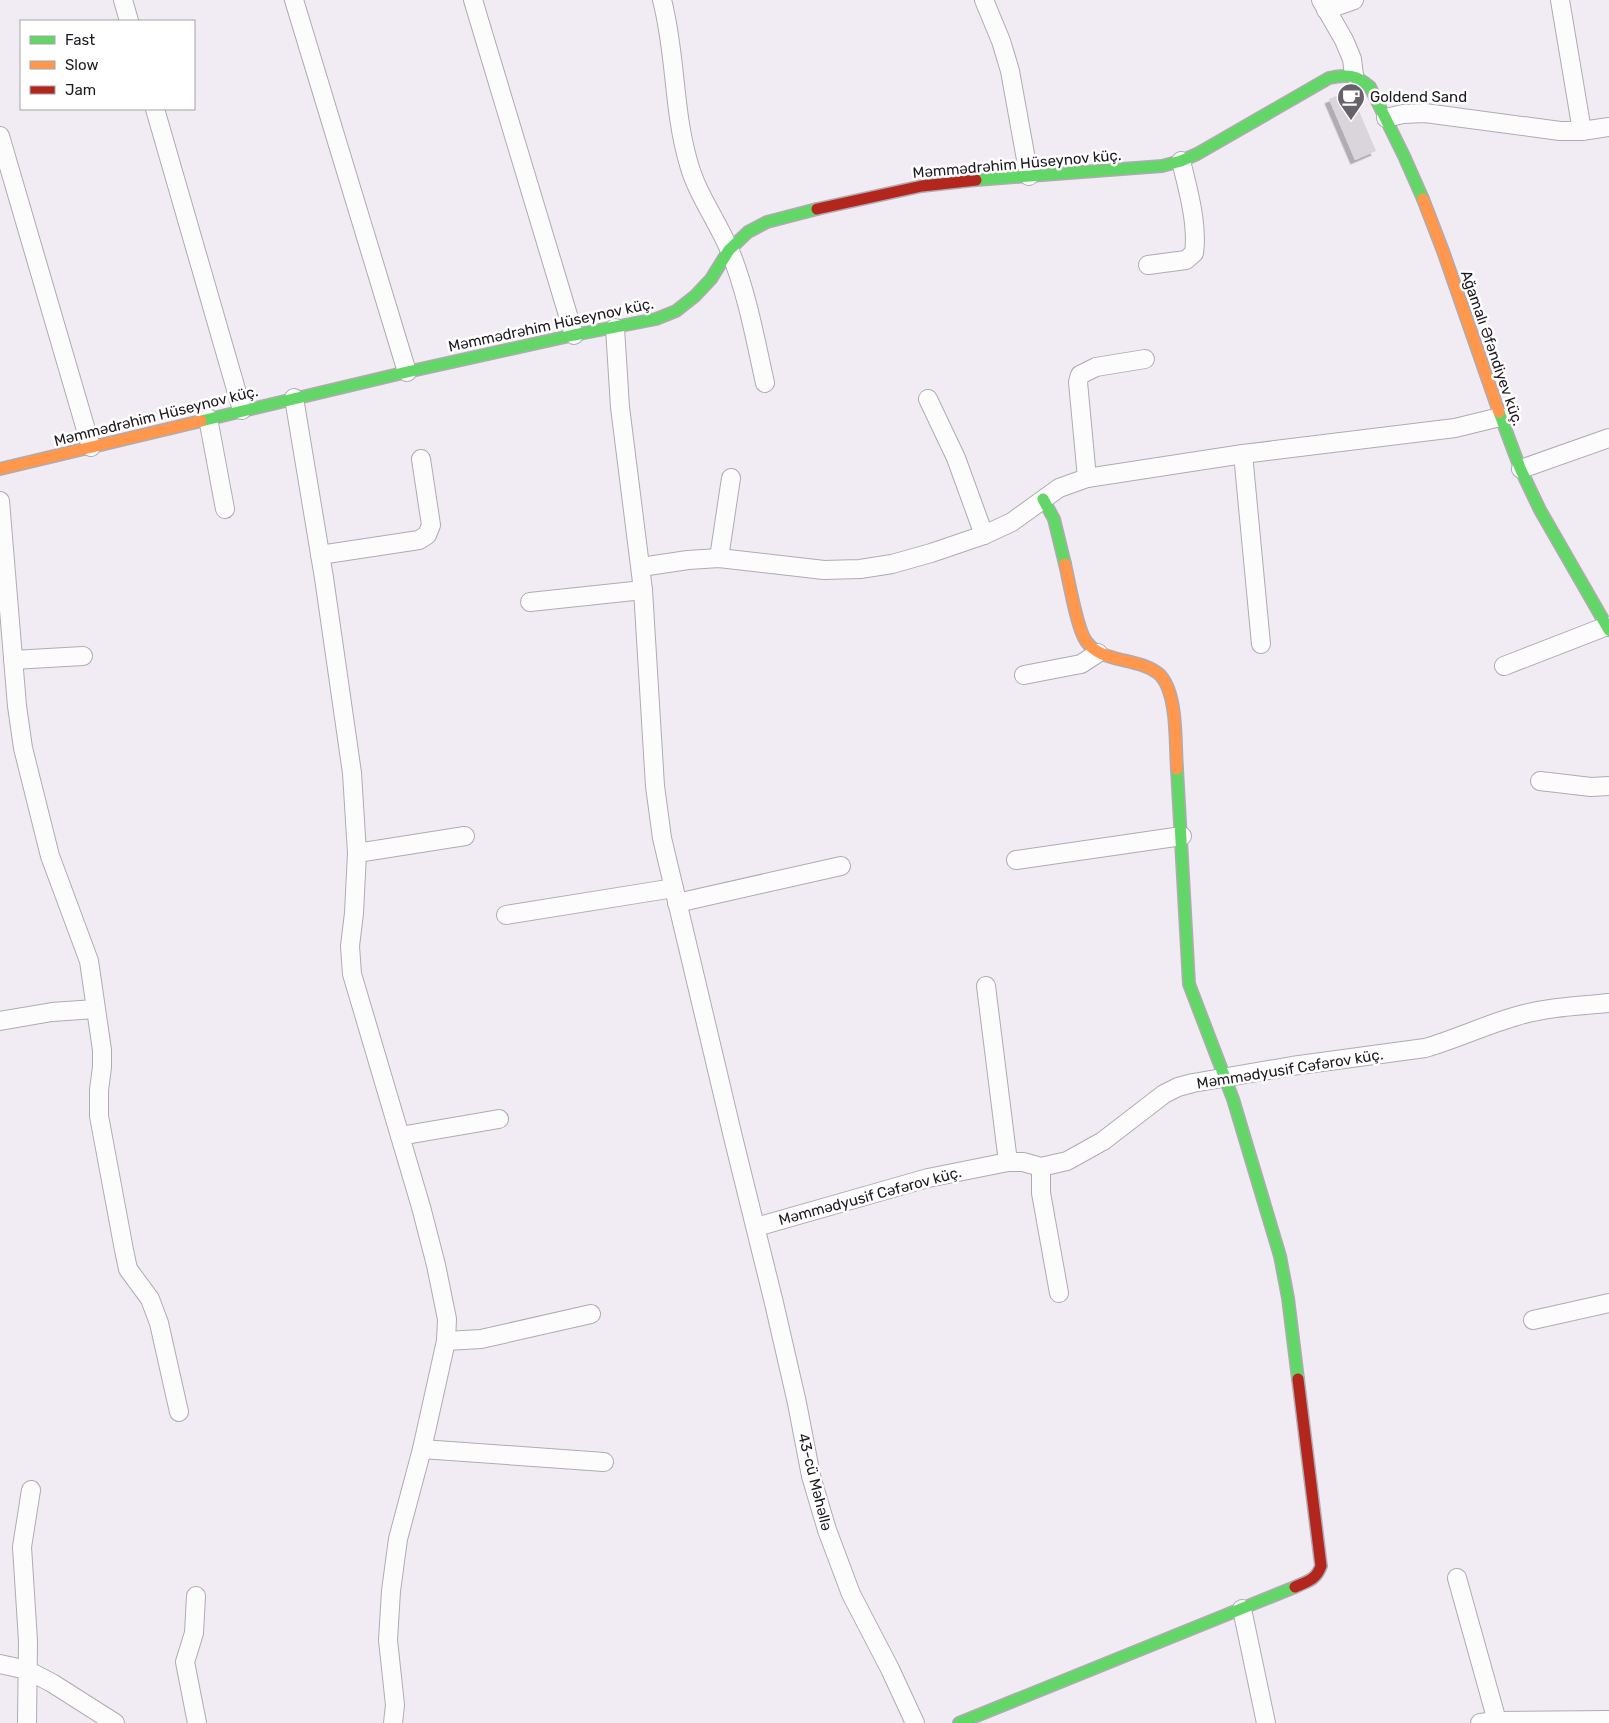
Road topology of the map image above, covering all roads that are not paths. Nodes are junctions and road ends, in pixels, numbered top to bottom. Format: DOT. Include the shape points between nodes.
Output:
graph roads {
  1 [pos="123,0"];
  2 [pos="294,0"];
  3 [pos="473,0"];
  4 [pos="662,0"];
  5 [pos="984,0"];
  6 [pos="1354,0"];
  7 [pos="1560,0"];
  8 [pos="1323,5"];
  9 [pos="129,20"];
  10 [pos="1354,75"];
  11 [pos="155,110"];
  12 [pos="1386,118"];
  13 [pos="1609,127"];
  14 [pos="1582,131"];
  15 [pos="0,136"];
  16 [pos="1181,161"];
  17 [pos="1029,176"];
  18 [pos="729,250"];
  19 [pos="1148,265"];
  20 [pos="615,328"];
  21 [pos="574,335"];
  22 [pos="1145,359"];
  23 [pos="407,372"];
  24 [pos="765,383"];
  25 [pos="294,398"];
  26 [pos="928,400"];
  27 [pos="242,410"];
  28 [pos="208,418"];
  29 [pos="1500,418"];
  30 [pos="1609,438"];
  31 [pos="91,447"];
  32 [pos="1243,454"];
  33 [pos="421,459"];
  34 [pos="0,469"];
  35 [pos="1521,469"];
  36 [pos="731,478"];
  37 [pos="1087,478"];
  38 [pos="1043,499"];
  39 [pos="0,501"];
  40 [pos="225,509"];
  41 [pos="984,535"];
  42 [pos="320,555"];
  43 [pos="719,558"];
  44 [pos="641,567"];
  45 [pos="643,590"];
  46 [pos="530,602"];
  47 [pos="1608,628"];
  48 [pos="1261,644"];
  49 [pos="1098,653"];
  50 [pos="83,656"];
  51 [pos="13,660"];
  52 [pos="1504,666"];
  53 [pos="1024,675"];
  54 [pos="1540,781"];
  55 [pos="1609,786"];
  56 [pos="465,836"];
  57 [pos="1182,836"];
  58 [pos="357,853"];
  59 [pos="1016,860"];
  60 [pos="841,866"];
  61 [pos="676,896"];
  62 [pos="506,915"];
  63 [pos="986,986"];
  64 [pos="1609,1003"];
  65 [pos="95,1009"];
  66 [pos="0,1021"];
  67 [pos="1225,1077"];
  68 [pos="499,1119"];
  69 [pos="400,1136"];
  70 [pos="1008,1162"];
  71 [pos="1041,1167"];
  72 [pos="756,1227"];
  73 [pos="1059,1293"];
  74 [pos="1609,1302"];
  75 [pos="591,1314"];
  76 [pos="1532,1320"];
  77 [pos="446,1342"];
  78 [pos="179,1412"];
  79 [pos="422,1449"];
  80 [pos="604,1462"];
  81 [pos="31,1490"];
  82 [pos="1457,1578"];
  83 [pos="196,1596"];
  84 [pos="1242,1609"];
  85 [pos="0,1664"];
  86 [pos="27,1670"];
  87 [pos="1609,1720"];
  88 [pos="1564,1721"];
  89 [pos="1489,1722"];
  90 [pos="26,1723"];
  91 [pos="115,1723"];
  92 [pos="197,1723"];
  93 [pos="393,1723"];
  94 [pos="915,1723"];
  95 [pos="959,1723"];
  96 [pos="1266,1723"];
  1 -- 9 [label="street"];
  2 -- 23 [label="street"];
  3 -- 21 [label="street"];
  4 -- 18 [label="street" via="688,163"];
  5 -- 17 [label="street" via="1010,71"];
  6 -- 8 [label="street"];
  7 -- 14 [label="street"];
  8 -- 10 [label="street" via="1344,40"];
  10 -- 12 [label="street, Ağamalı Əfəndiyev küç." via="1370,87"];
  10 -- 16 [label="street, Məmmədrəhim Hüseynov küç." via="1329,78"];
  11 -- 27 [label="street"];
  12 -- 14 [label="street" via="1424,113"];
  12 -- 29 [label="street, Ağamalı Əfəndiyev küç." via="1441,247"];
  13 -- 14 [label="street"];
  15 -- 31 [label="street"];
  16 -- 17 [label="street, Məmmədrəhim Hüseynov küç." via="1145,168"];
  16 -- 19 [label="street" via="1190,205 1194,253 1186,260"];
  17 -- 18 [label="street, Məmmədrəhim Hüseynov küç." via="922,186 794,214 748,232"];
  18 -- 20 [label="street, Məmmədrəhim Hüseynov küç." via="710,279 676,311"];
  18 -- 24 [label="street" via="749,309"];
  20 -- 21 [label="street, Məmmədrəhim Hüseynov küç."];
  20 -- 44 [label="street, 43-cü Məhəllə" via="620,407"];
  21 -- 23 [label="street, Məmmədrəhim Hüseynov küç."];
  22 -- 37 [label="street" via="1096,367 1080,375"];
  23 -- 25 [label="street, Məmmədrəhim Hüseynov küç."];
  25 -- 27 [label="street, Məmmədrəhim Hüseynov küç."];
  25 -- 42 [label="street"];
  26 -- 41 [label="street" via="956,458"];
  27 -- 28 [label="street, Məmmədrəhim Hüseynov küç."];
  28 -- 31 [label="street, Məmmədrəhim Hüseynov küç."];
  28 -- 40 [label="street"];
  29 -- 32 [label="street" via="1455,428"];
  29 -- 35 [label="street, Ağamalı Əfəndiyev küç."];
  30 -- 35 [label="street"];
  31 -- 34 [label="street, Məmmədrəhim Hüseynov küç."];
  32 -- 37 [label="street"];
  32 -- 48 [label="street"];
  33 -- 42 [label="street" via="431,525 428,535 420,540"];
  35 -- 47 [label="street, Ağamalı Əfəndiyev küç." via="1552,532"];
  36 -- 43 [label="street"];
  37 -- 38 [label="street" via="1059,488"];
  38 -- 41 [label="street" via="1012,522"];
  38 -- 49 [label="street" via="1054,518 1080,628 1086,641"];
  39 -- 51 [label="street"];
  41 -- 43 [label="street" via="892,564 860,569 824,570"];
  42 -- 58 [label="street" via="352,773"];
  43 -- 44 [label="street"];
  44 -- 45 [label="street, 43-cü Məhəllə"];
  45 -- 46 [label="street"];
  45 -- 61 [label="street, 43-cü Məhəllə" via="655,786 662,838"];
  47 -- 52 [label="street"];
  49 -- 53 [label="street" via="1081,664"];
  49 -- 57 [label="street" via="1158,673 1167,686 1172,707"];
  50 -- 51 [label="street"];
  51 -- 65 [label="street" via="25,756 50,856 89,961"];
  54 -- 55 [label="street"];
  56 -- 58 [label="street"];
  57 -- 59 [label="street"];
  57 -- 67 [label="street" via="1189,984"];
  58 -- 69 [label="street" via="350,946 352,974"];
  60 -- 61 [label="street"];
  61 -- 62 [label="street"];
  61 -- 72 [label="street, 43-cü Məhəllə"];
  63 -- 70 [label="street"];
  64 -- 67 [label="street, Məmmədyusif Cəfərov küç." via="1551,1008 1516,1016 1424,1048"];
  65 -- 66 [label="street"];
  65 -- 78 [label="street" via="102,1050 99,1116 128,1270 150,1299 156,1315"];
  67 -- 71 [label="street, Məmmədyusif Cəfərov küç." via="1178,1087 1086,1152 1067,1161"];
  67 -- 84 [label="street" via="1280,1256 1292,1327 1321,1566 1318,1575 1309,1581"];
  68 -- 69 [label="street"];
  69 -- 77 [label="street" via="436,1265 446,1319"];
  70 -- 71 [label="street, Məmmədyusif Cəfərov küç."];
  70 -- 72 [label="street, Məmmədyusif Cəfərov küç." via="928,1178"];
  71 -- 73 [label="street" via="1042,1193"];
  72 -- 94 [label="street, 43-cü Məhəllə" via="826,1530 851,1594"];
  74 -- 76 [label="street"];
  75 -- 77 [label="street" via="481,1338"];
  77 -- 79 [label="street"];
  79 -- 80 [label="street"];
  79 -- 93 [label="street" via="398,1539 391,1592 388,1640 395,1705"];
  81 -- 86 [label="street" via="22,1547"];
  82 -- 89 [label="street"];
  83 -- 92 [label="street" via="194,1633 185,1662"];
  84 -- 95 [label="street"];
  84 -- 96 [label="street"];
  85 -- 86 [label="street"];
  86 -- 90 [label="street"];
  86 -- 91 [label="street"];
  87 -- 88 [label="street"];
  88 -- 89 [label="street"];
}
